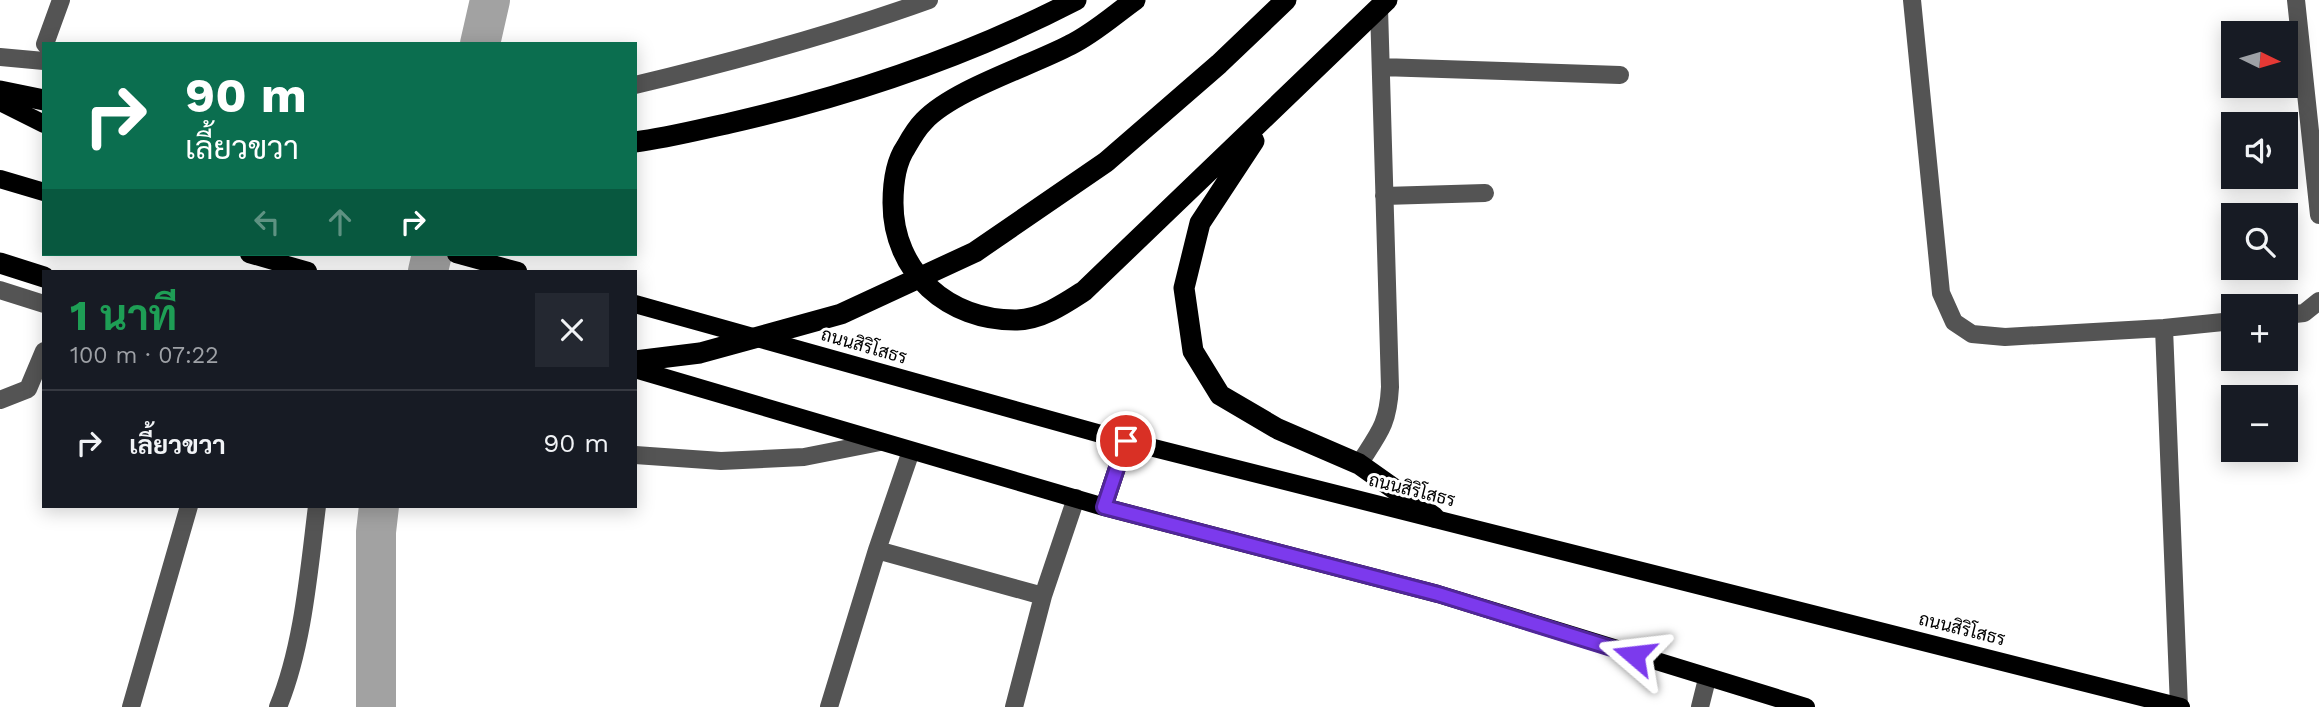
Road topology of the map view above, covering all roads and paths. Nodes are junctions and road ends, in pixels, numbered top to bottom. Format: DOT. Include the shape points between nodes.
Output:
graph roads {
  1 [pos="61,0"];
  2 [pos="929,0"];
  3 [pos="1076,0"];
  4 [pos="1135,0"];
  5 [pos="1286,0"];
  6 [pos="1912,0"];
  7 [pos="2296,0"];
  8 [pos="1383,4"];
  9 [pos="881,8"];
  10 [pos="47,42"];
  11 [pos="42,53"];
  12 [pos="0,57"];
  13 [pos="1381,67"];
  14 [pos="1620,75"];
  15 [pos="637,85"];
  16 [pos="0,91"];
  17 [pos="42,100"];
  18 [pos="0,102"];
  19 [pos="1274,110"];
  20 [pos="42,123"];
  21 [pos="637,142"];
  22 [pos="0,179"];
  23 [pos="42,191"];
  24 [pos="1485,192"];
  25 [pos="1384,196"];
  26 [pos="2319,215"];
  27 [pos="256,256"];
  28 [pos="463,256"];
  29 [pos="0,263"];
  30 [pos="305,270"];
  31 [pos="514,270"];
  32 [pos="42,276"];
  33 [pos="0,290"];
  34 [pos="2319,301"];
  35 [pos="42,303"];
  36 [pos="637,305"];
  37 [pos="2298,314"];
  38 [pos="2221,322"];
  39 [pos="2164,328"];
  40 [pos="42,361"];
  41 [pos="637,361"];
  42 [pos="637,370"];
  43 [pos="36,391"];
  44 [pos="0,400"];
  45 [pos="1126,441"];
  46 [pos="880,442"];
  47 [pos="911,451"];
  48 [pos="637,455"];
  49 [pos="1359,464"];
  50 [pos="1076,498"];
  51 [pos="1104,507"];
  52 [pos="188,508"];
  53 [pos="317,508"];
  54 [pos="1434,517"];
  55 [pos="877,550"];
  56 [pos="1043,596"];
  57 [pos="1707,678"];
  58 [pos="131,707"];
  59 [pos="278,707"];
  60 [pos="829,707"];
  61 [pos="1014,707"];
  62 [pos="1700,707"];
  63 [pos="1806,707"];
  64 [pos="2180,707"];
  1 -- 10 [label="street"];
  2 -- 9 [label="street"];
  3 -- 21 [label="highway" via="904,75 789,110"];
  4 -- 19 [label="highway" via="1073,44 954,99 925,120 903,150 893,185 893,221 904,256 924,284 951,306 984,317 1019,320 1053,311 1084,291"];
  5 -- 41 [label="highway" via="1106,162 975,252 841,314 700,353"];
  6 -- 39 [label="street" via="1941,293 1954,322 1972,334 2004,337"];
  7 -- 26 [label="street"];
  8 -- 13 [label="street"];
  8 -- 19 [label="highway"];
  9 -- 15 [label="street" via="746,58"];
  11 -- 12 [label="street"];
  13 -- 14 [label="street"];
  13 -- 25 [label="street"];
  16 -- 17 [label="highway"];
  18 -- 20 [label="main road"];
  19 -- 49 [label="highway" via="1200,223 1184,288 1193,351 1220,395 1278,429"];
  22 -- 23 [label="main road"];
  24 -- 25 [label="street"];
  25 -- 49 [label="street" via="1388,413"];
  27 -- 30 [label="main road"];
  28 -- 31 [label="main road"];
  29 -- 32 [label="highway"];
  33 -- 35 [label="street"];
  34 -- 37 [label="street"];
  36 -- 45 [label="main road, ถนนสิริโสธร"];
  38 -- 39 [label="street"];
  39 -- 64 [label="street"];
  40 -- 43 [label="street"];
  42 -- 46 [label="main road"];
  43 -- 44 [label="street"];
  45 -- 51 [label="main road"];
  45 -- 54 [label="main road, ถนนสิริโสธร"];
  46 -- 47 [label="main road"];
  46 -- 48 [label="street" via="804,457 721,461"];
  47 -- 50 [label="main road"];
  47 -- 55 [label="street"];
  49 -- 54 [label="highway"];
  50 -- 51 [label="main road"];
  50 -- 56 [label="street"];
  51 -- 57 [label="main road" via="1438,594"];
  52 -- 58 [label="street"];
  53 -- 59 [label="street" via="308,584 288,684"];
  54 -- 64 [label="main road, ถนนสิริโสธร"];
  55 -- 56 [label="street"];
  55 -- 60 [label="street"];
  56 -- 61 [label="street"];
  57 -- 62 [label="street"];
  57 -- 63 [label="main road"];
}
